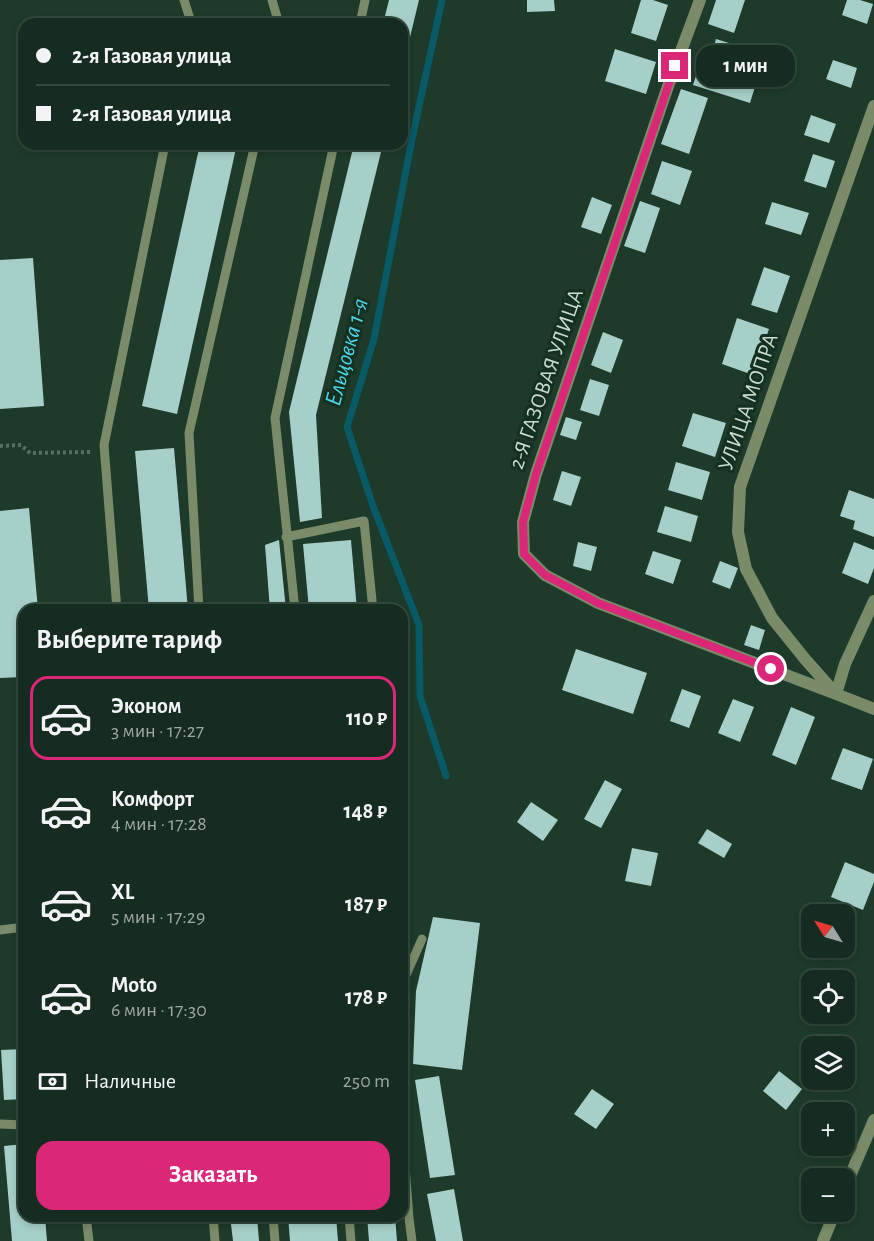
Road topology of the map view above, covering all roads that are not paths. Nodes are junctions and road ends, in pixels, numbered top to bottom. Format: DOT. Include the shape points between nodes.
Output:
graph roads {
  1 [pos="184,0"];
  2 [pos="272,0"];
  3 [pos="365,0"];
  4 [pos="700,0"];
  5 [pos="190,18"];
  6 [pos="277,18"];
  7 [pos="361,18"];
  8 [pos="874,106"];
  9 [pos="164,150"];
  10 [pos="254,150"];
  11 [pos="333,150"];
  12 [pos="286,537"];
  13 [pos="874,601"];
  14 [pos="117,604"];
  15 [pos="199,604"];
  16 [pos="293,604"];
  17 [pos="372,604"];
  18 [pos="836,694"];
  19 [pos="874,710"];
  20 [pos="18,928"];
  21 [pos="0,930"];
  22 [pos="422,939"];
  23 [pos="408,970"];
  24 [pos="874,1120"];
  25 [pos="0,1124"];
  26 [pos="18,1125"];
  27 [pos="853,1168"];
  28 [pos="408,1205"];
  29 [pos="86,1222"];
  30 [pos="213,1222"];
  31 [pos="273,1222"];
  32 [pos="349,1222"];
  33 [pos="831,1222"];
  34 [pos="88,1241"];
  35 [pos="215,1241"];
  36 [pos="275,1241"];
  37 [pos="351,1241"];
  38 [pos="412,1241"];
  39 [pos="823,1241"];
  1 -- 5 [label="lane"];
  2 -- 6 [label="lane"];
  3 -- 7 [label="lane"];
  4 -- 18 [label="street, 2-Я ГАЗОВАЯ УЛИЦА" via="536,474 523,522 524,554 545,575 598,603"];
  8 -- 18 [label="street, УЛИЦА МОПРА" via="740,487 738,532 746,568 772,618"];
  9 -- 14 [label="lane" via="104,445"];
  10 -- 15 [label="lane" via="189,433"];
  11 -- 12 [label="lane" via="275,418"];
  12 -- 16 [label="lane"];
  12 -- 17 [label="lane" via="364,521"];
  13 -- 18 [label="street" via="845,664"];
  18 -- 19 [label="street, 2-Я ГАЗОВАЯ УЛИЦА"];
  20 -- 21 [label="lane"];
  22 -- 23 [label="lane"];
  24 -- 27 [label="street"];
  25 -- 26 [label="lane"];
  28 -- 38 [label="lane"];
  29 -- 34 [label="lane"];
  30 -- 35 [label="lane"];
  31 -- 36 [label="lane"];
  32 -- 37 [label="lane"];
  33 -- 39 [label="street"];
}
